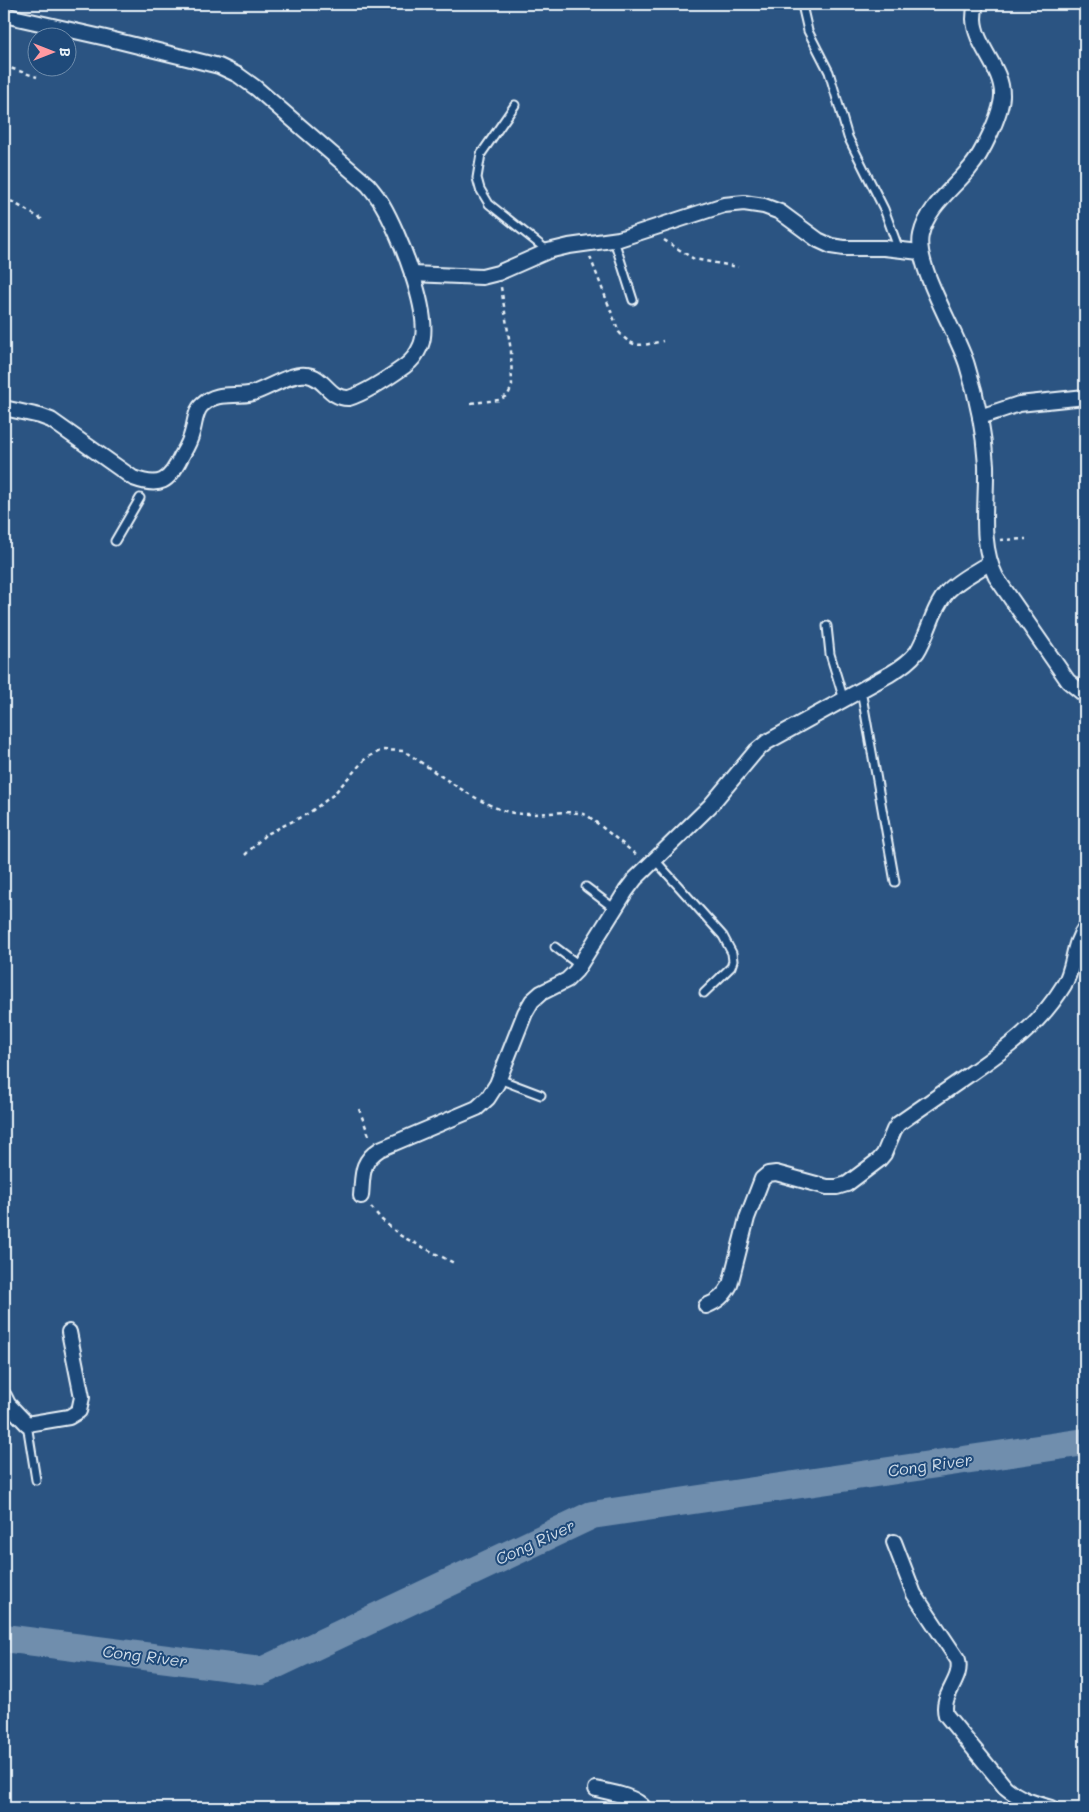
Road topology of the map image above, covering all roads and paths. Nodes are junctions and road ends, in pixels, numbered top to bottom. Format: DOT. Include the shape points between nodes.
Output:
graph roads {
  1 [pos="976,4"];
  2 [pos="802,5"];
  3 [pos="4,15"];
  4 [pos="4,66"];
  5 [pos="28,74"];
  6 [pos="515,105"];
  7 [pos="4,197"];
  8 [pos="43,220"];
  9 [pos="651,229"];
  10 [pos="614,240"];
  11 [pos="584,244"];
  12 [pos="899,250"];
  13 [pos="548,251"];
  14 [pos="920,252"];
  15 [pos="738,267"];
  16 [pos="498,273"];
  17 [pos="412,274"];
  18 [pos="633,300"];
  19 [pos="663,341"];
  20 [pos="1085,397"];
  21 [pos="471,403"];
  22 [pos="4,408"];
  23 [pos="980,417"];
  24 [pos="140,498"];
  25 [pos="1026,538"];
  26 [pos="115,541"];
  27 [pos="986,541"];
  28 [pos="989,563"];
  29 [pos="827,626"];
  30 [pos="861,690"];
  31 [pos="1085,695"];
  32 [pos="844,700"];
  33 [pos="245,855"];
  34 [pos="652,863"];
  35 [pos="895,882"];
  36 [pos="586,887"];
  37 [pos="615,909"];
  38 [pos="1085,928"];
  39 [pos="555,947"];
  40 [pos="579,965"];
  41 [pos="704,994"];
  42 [pos="499,1079"];
  43 [pos="541,1095"];
  44 [pos="359,1109"];
  45 [pos="376,1152"];
  46 [pos="361,1196"];
  47 [pos="454,1263"];
  48 [pos="706,1306"];
  49 [pos="69,1332"];
  50 [pos="4,1396"];
  51 [pos="27,1424"];
  52 [pos="36,1480"];
  53 [pos="894,1542"];
  54 [pos="596,1789"];
  55 [pos="644,1808"];
  56 [pos="1051,1808"];
  1 -- 14 [label="street" via="976,30 999,78 1002,95 999,112 978,158 926,220 920,235"];
  2 -- 12 [label="lane" via="808,32 828,72 848,137 884,209"];
  3 -- 17 [label="street" via="210,63 238,75 368,185 390,218"];
  4 -- 5 [label="path"];
  6 -- 13 [label="lane" via="481,154 477,178 489,204"];
  7 -- 8 [label="path"];
  9 -- 10 [label="street"];
  9 -- 12 [label="street" via="724,205 744,203 780,212 831,246"];
  9 -- 15 [label="path" via="694,259"];
  10 -- 11 [label="street"];
  10 -- 18 [label="lane"];
  11 -- 13 [label="street"];
  11 -- 19 [label="path" via="623,337 634,345"];
  12 -- 14 [label="street"];
  13 -- 16 [label="street"];
  14 -- 23 [label="street" via="968,366"];
  16 -- 17 [label="street" via="482,277"];
  16 -- 21 [label="path" via="511,351 512,386 508,395 499,400"];
  17 -- 22 [label="street" via="424,330 422,344 406,365 349,398 334,395 316,377 307,374 253,393 216,396 197,412 191,437 174,472 156,483 145,484 133,478 51,420"];
  20 -- 23 [label="street" via="1019,404"];
  23 -- 27 [label="street" via="986,466"];
  24 -- 26 [label="lane"];
  25 -- 27 [label="path"];
  27 -- 28 [label="street"];
  28 -- 30 [label="street" via="947,593 917,651 906,663"];
  28 -- 31 [label="street" via="1068,681"];
  29 -- 32 [label="lane" via="830,654"];
  30 -- 32 [label="street"];
  30 -- 35 [label="lane"];
  32 -- 34 [label="street" via="756,751 710,806"];
  33 -- 34 [label="path" via="265,835 309,813 333,795 366,758 392,749 404,751 494,808 530,815 576,812 586,815"];
  34 -- 37 [label="street" via="626,891"];
  34 -- 41 [label="lane" via="722,936 732,954 731,967"];
  36 -- 37 [label="lane"];
  37 -- 40 [label="street"];
  38 -- 48 [label="street" via="1075,947 1070,974 1038,1020 1013,1045 898,1124 879,1160 837,1188 776,1173 768,1174 762,1180 747,1218 730,1285 725,1294"];
  39 -- 40 [label="lane"];
  40 -- 42 [label="street" via="567,980 541,993 532,1002"];
  42 -- 43 [label="lane"];
  42 -- 45 [label="street" via="488,1098 477,1108"];
  44 -- 45 [label="path"];
  45 -- 46 [label="street" via="369,1156 364,1168"];
  46 -- 47 [label="path" via="401,1236"];
  49 -- 51 [label="street" via="82,1397 79,1411 69,1417"];
  50 -- 51 [label="street"];
  51 -- 52 [label="lane"];
  53 -- 56 [label="street" via="914,1594 958,1660 959,1674 946,1700 946,1715 1015,1796"];
  54 -- 55 [label="street" via="625,1796"];
}
